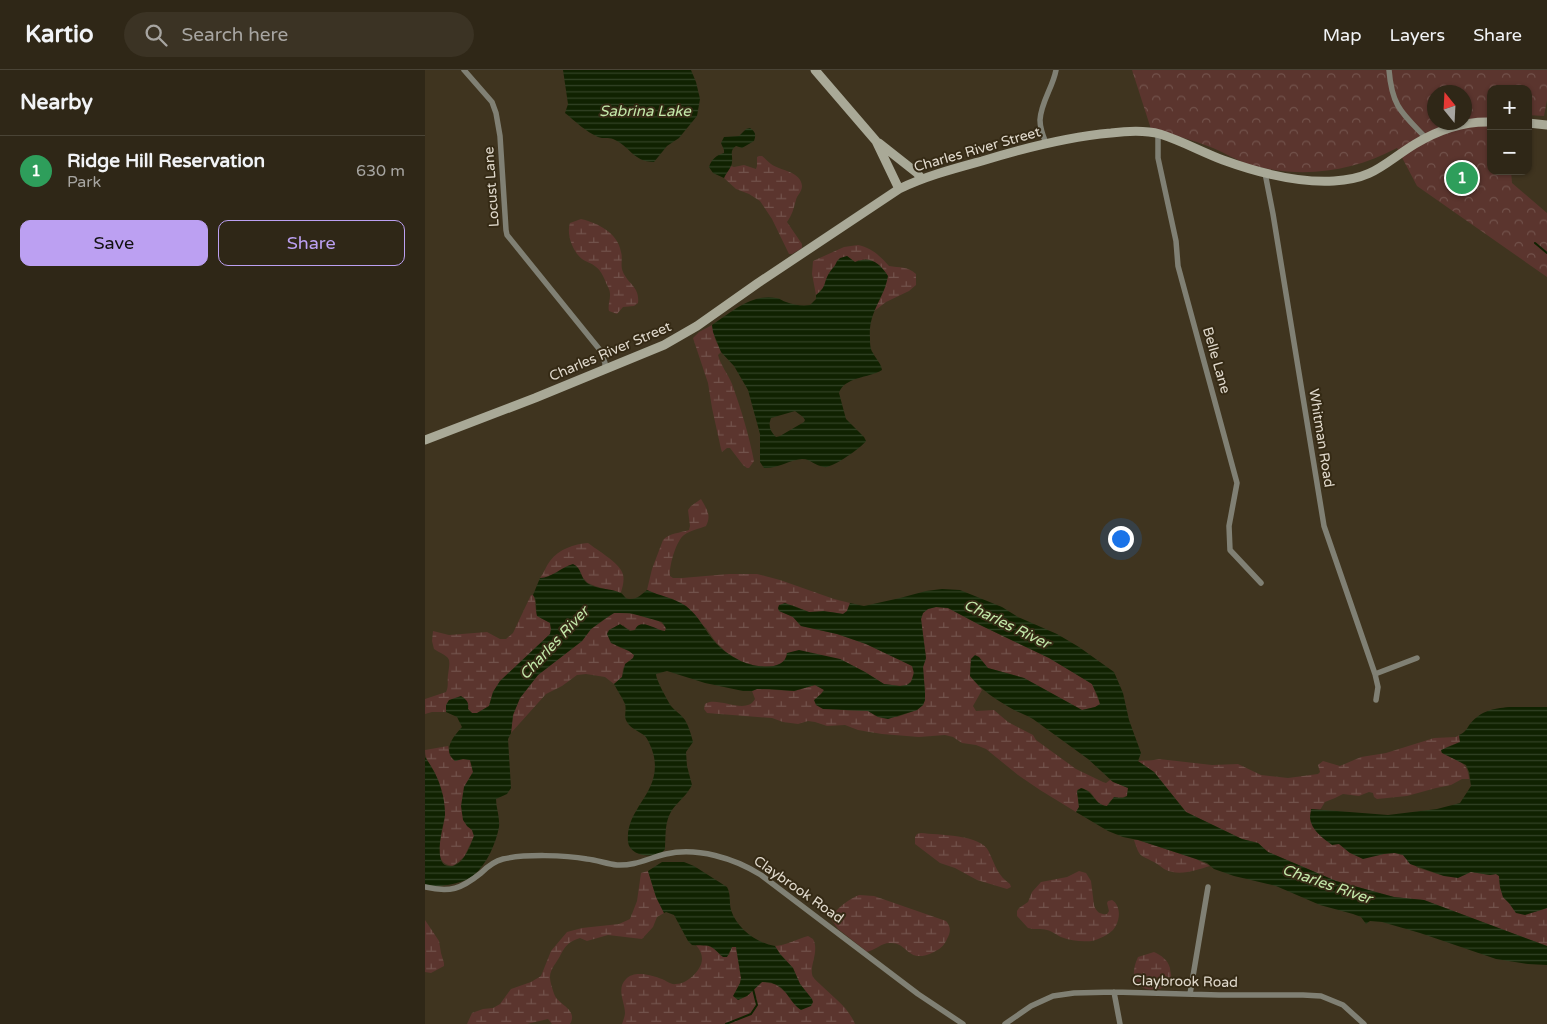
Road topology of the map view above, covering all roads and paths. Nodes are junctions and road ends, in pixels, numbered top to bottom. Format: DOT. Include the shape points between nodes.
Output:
graph roads {
  1 [pos="464,70"];
  2 [pos="815,70"];
  3 [pos="1056,70"];
  4 [pos="1389,70"];
  5 [pos="1487,122"];
  6 [pos="1532,123"];
  7 [pos="1547,125"];
  8 [pos="1158,134"];
  9 [pos="1426,138"];
  10 [pos="876,141"];
  11 [pos="1046,143"];
  12 [pos="1265,173"];
  13 [pos="921,178"];
  14 [pos="899,189"];
  15 [pos="605,369"];
  16 [pos="425,440"];
  17 [pos="1261,583"];
  18 [pos="1417,658"];
  19 [pos="1375,674"];
  20 [pos="1377,700"];
  21 [pos="425,887"];
  22 [pos="1208,887"];
  23 [pos="1114,992"];
  24 [pos="1189,994"];
  25 [pos="963,1024"];
  26 [pos="1005,1024"];
  27 [pos="1120,1024"];
  28 [pos="1364,1024"];
  1 -- 15 [label="street, Locust Lane" via="492,102 496,113 501,136 507,235 600,350"];
  2 -- 10 [label="street"];
  3 -- 11 [label="street" via="1040,120"];
  4 -- 9 [label="street" via="1390,88 1396,104"];
  5 -- 9 [label="street, Charles River Street" via="1461,125"];
  6 -- 7 [label="street"];
  8 -- 11 [label="street, Charles River Street" via="1120,132"];
  8 -- 12 [label="street, Charles River Street"];
  8 -- 17 [label="street, Belle Lane" via="1158,158 1176,241 1177,266 1237,483 1229,526 1231,550"];
  9 -- 12 [label="street, Charles River Street" via="1369,175 1355,179 1325,180"];
  10 -- 13 [label="street"];
  10 -- 14 [label="street"];
  11 -- 13 [label="street, Charles River Street"];
  12 -- 19 [label="street, Whitman Road" via="1324,526"];
  13 -- 14 [label="street, Charles River Street"];
  14 -- 15 [label="street, Charles River Street" via="684,334"];
  15 -- 16 [label="street, Charles River Street"];
  18 -- 19 [label="street"];
  19 -- 20 [label="street, Whitman Road"];
  21 -- 25 [label="street, Claybrook Road" via="456,889 502,859 512,858 561,856 616,865 684,852 724,858 748,867"];
  22 -- 24 [label="street"];
  23 -- 24 [label="street, Claybrook Road"];
  23 -- 26 [label="street, Claybrook Road" via="1053,996"];
  23 -- 27 [label="street"];
  24 -- 28 [label="street, Claybrook Road" via="1321,996 1343,1005"];
}
